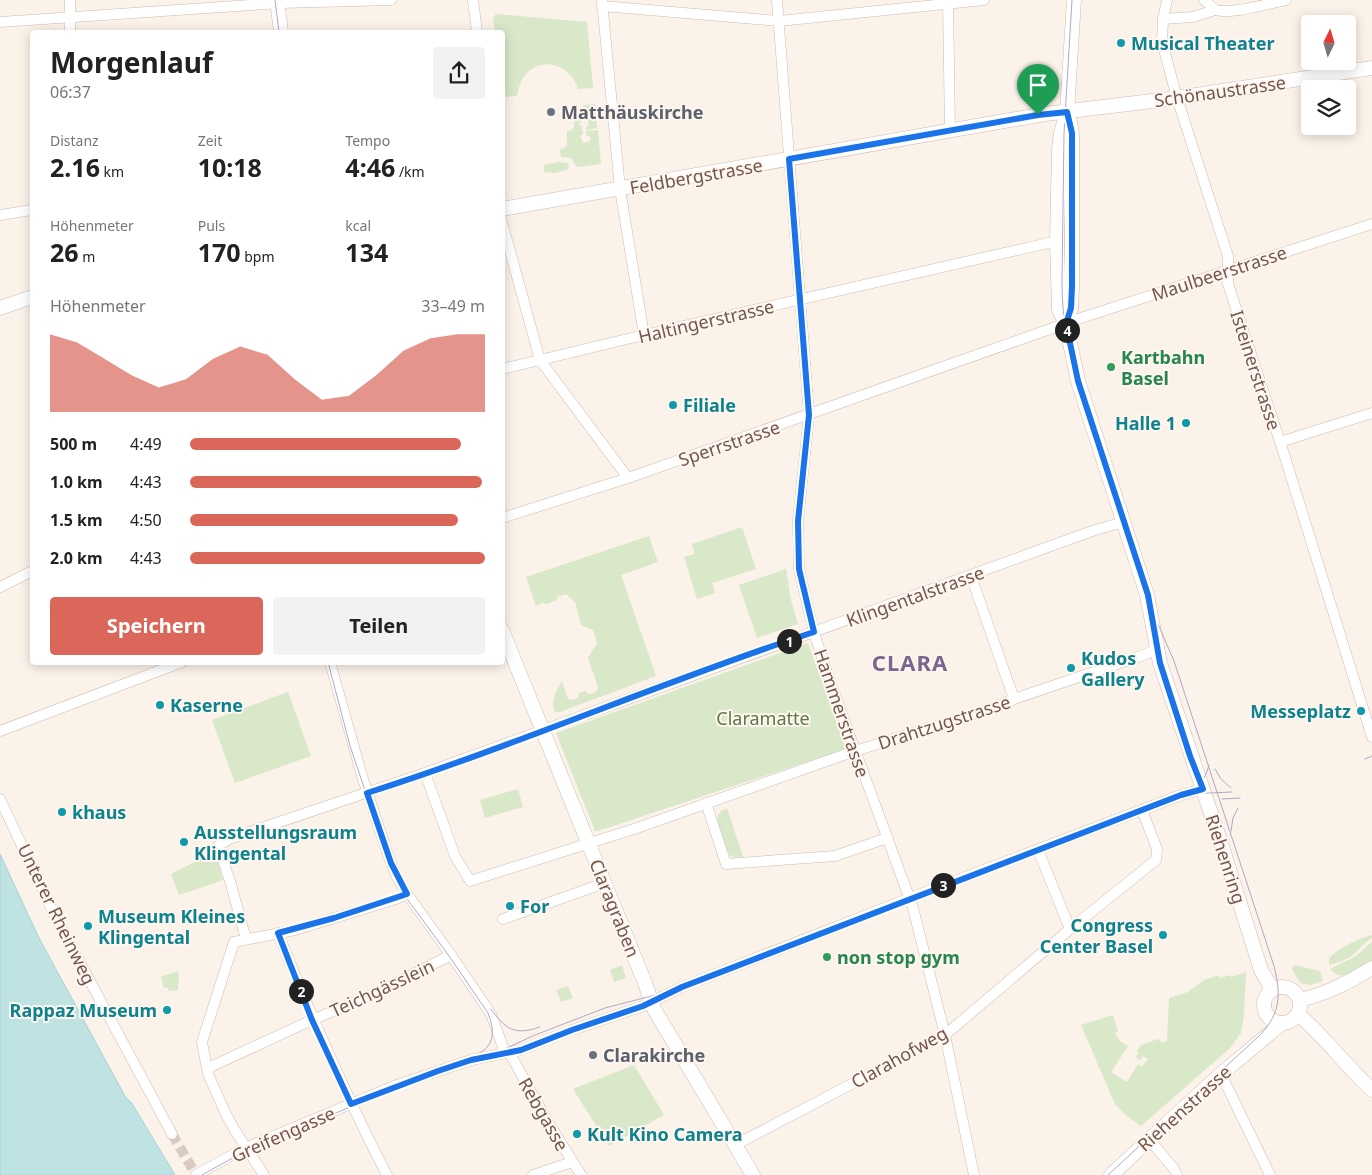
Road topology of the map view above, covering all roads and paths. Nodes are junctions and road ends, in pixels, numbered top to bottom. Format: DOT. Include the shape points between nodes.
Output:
graph roads {
  1 [pos="70,0"];
  2 [pos="391,0"];
  3 [pos="474,0"];
  4 [pos="777,0"];
  5 [pos="984,0"];
  6 [pos="1074,0"];
  7 [pos="1167,0"];
  8 [pos="1204,0"];
  9 [pos="1286,0"];
  10 [pos="277,2"];
  11 [pos="948,2"];
  12 [pos="602,3"];
  13 [pos="1216,10"];
  14 [pos="70,17"];
  15 [pos="1164,19"];
  16 [pos="779,21"];
  17 [pos="0,22"];
  18 [pos="70,30"];
  19 [pos="281,30"];
  20 [pos="477,30"];
  21 [pos="1372,68"];
  22 [pos="1177,98"];
  23 [pos="1067,112"];
  24 [pos="950,132"];
  25 [pos="789,159"];
  26 [pos="620,189"];
  27 [pos="505,208"];
  28 [pos="30,210"];
  29 [pos="0,214"];
  30 [pos="1372,224"];
  31 [pos="505,233"];
  32 [pos="1057,242"];
  33 [pos="1228,270"];
  34 [pos="30,298"];
  35 [pos="800,299"];
  36 [pos="0,308"];
  37 [pos="1066,324"];
  38 [pos="644,334"];
  39 [pos="540,360"];
  40 [pos="505,368"];
  41 [pos="1372,413"];
  42 [pos="809,415"];
  43 [pos="1280,442"];
  44 [pos="628,478"];
  45 [pos="505,517"];
  46 [pos="1124,522"];
  47 [pos="30,572"];
  48 [pos="971,576"];
  49 [pos="0,586"];
  50 [pos="814,632"];
  51 [pos="505,637"];
  52 [pos="1158,649"];
  53 [pos="331,665"];
  54 [pos="159,667"];
  55 [pos="1014,699"];
  56 [pos="0,731"];
  57 [pos="544,731"];
  58 [pos="1372,737"];
  59 [pos="855,751"];
  60 [pos="426,774"];
  61 [pos="1203,789"];
  62 [pos="367,793"];
  63 [pos="0,799"];
  64 [pos="706,803"];
  65 [pos="1142,810"];
  66 [pos="887,838"];
  67 [pos="589,843"];
  68 [pos="1038,850"];
  69 [pos="605,883"];
  70 [pos="407,894"];
  71 [pos="910,898"];
  72 [pos="503,919"];
  73 [pos="1070,929"];
  74 [pos="278,933"];
  75 [pos="246,940"];
  76 [pos="451,955"];
  77 [pos="1372,968"];
  78 [pos="1272,989"];
  79 [pos="1300,1000"];
  80 [pos="651,1002"];
  81 [pos="1264,1006"];
  82 [pos="1298,1014"];
  83 [pos="312,1020"];
  84 [pos="1281,1024"];
  85 [pos="945,1035"];
  86 [pos="1259,1042"];
  87 [pos="508,1052"];
  88 [pos="208,1068"];
  89 [pos="1221,1074"];
  90 [pos="1372,1090"];
  91 [pos="351,1104"];
  92 [pos="172,1134"];
  93 [pos="1149,1139"];
  94 [pos="735,1144"];
  95 [pos="245,1148"];
  96 [pos="572,1162"];
  97 [pos="748,1173"];
  98 [pos="199,1174"];
  99 [pos="264,1175"];
  100 [pos="387,1175"];
  101 [pos="533,1175"];
  102 [pos="581,1175"];
  103 [pos="974,1175"];
  104 [pos="1110,1175"];
  105 [pos="1177,1175"];
  106 [pos="1270,1175"];
  1 -- 14 [label="street"];
  2 -- 10 [label="street"];
  3 -- 20 [label="street"];
  4 -- 16 [label="street, Hammerstrasse"];
  5 -- 11 [label="street"];
  6 -- 23 [label="main road, Riehenring"];
  7 -- 15 [label="street, Isteinerstrasse"];
  8 -- 13 [label="street"];
  9 -- 13 [label="street" via="1240,10"];
  10 -- 14 [label="street"];
  10 -- 19 [label="main road"];
  11 -- 16 [label="street"];
  11 -- 24 [label="street"];
  12 -- 16 [label="street"];
  12 -- 26 [label="street"];
  13 -- 15 [label="street" via="1193,17"];
  14 -- 17 [label="street"];
  14 -- 18 [label="street"];
  15 -- 22 [label="street, Isteinerstrasse" via="1162,42"];
  16 -- 25 [label="street, Hammerstrasse"];
  21 -- 22 [label="main road, Schönaustrasse"];
  22 -- 23 [label="main road, Schönaustrasse"];
  22 -- 33 [label="street, Isteinerstrasse" via="1228,256"];
  23 -- 24 [label="main road, Feldbergstrasse"];
  23 -- 32 [label="main road, Riehenring" via="1059,149"];
  23 -- 37 [label="main road, Riehenring" via="1072,133 1072,287"];
  24 -- 25 [label="main road, Feldbergstrasse"];
  25 -- 26 [label="main road, Feldbergstrasse"];
  25 -- 35 [label="street, Hammerstrasse"];
  26 -- 27 [label="main road, Feldbergstrasse"];
  26 -- 38 [label="street"];
  28 -- 29 [label="street"];
  30 -- 33 [label="street, Maulbeerstrasse"];
  31 -- 39 [label="street"];
  32 -- 35 [label="street, Haltingerstrasse"];
  32 -- 37 [label="main road, Riehenring" via="1059,309"];
  33 -- 37 [label="street, Maulbeerstrasse"];
  33 -- 43 [label="street, Isteinerstrasse" via="1228,284"];
  34 -- 36 [label="main road"];
  35 -- 38 [label="street, Haltingerstrasse"];
  35 -- 42 [label="street, Hammerstrasse"];
  37 -- 42 [label="street, Sperrstrasse"];
  37 -- 46 [label="main road, Riehenring" via="1078,381"];
  38 -- 39 [label="street, Haltingerstrasse"];
  39 -- 40 [label="street, Haltingerstrasse"];
  39 -- 44 [label="street"];
  41 -- 43 [label="street"];
  42 -- 44 [label="street, Sperrstrasse"];
  42 -- 50 [label="street, Hammerstrasse" via="798,521 799,569"];
  43 -- 58 [label="street, Isteinerstrasse"];
  44 -- 45 [label="street, Sperrstrasse"];
  46 -- 48 [label="street, Klingentalstrasse"];
  46 -- 52 [label="main road, Riehenring" via="1148,595"];
  47 -- 49 [label="street"];
  48 -- 50 [label="street, Klingentalstrasse"];
  48 -- 55 [label="street"];
  50 -- 57 [label="street, Klingentalstrasse"];
  50 -- 59 [label="street, Hammerstrasse"];
  51 -- 57 [label="main road, Claragraben"];
  52 -- 55 [label="street, Drahtzugstrasse"];
  52 -- 61 [label="main road, Riehenring"];
  53 -- 62 [label="street, Rebgasse"];
  54 -- 56 [label="street"];
  55 -- 59 [label="street, Drahtzugstrasse"];
  57 -- 60 [label="street, Klingentalstrasse"];
  57 -- 67 [label="main road, Claragraben"];
  59 -- 64 [label="street, Drahtzugstrasse"];
  59 -- 66 [label="street, Hammerstrasse"];
  60 -- 62 [label="street, Klingentalstrasse"];
  60 -- 67 [label="street, Drahtzugstrasse" via="455,856 470,881"];
  61 -- 65 [label="street, Greifengasse"];
  61 -- 78 [label="main road, Riehenring" via="1261,970"];
  62 -- 70 [label="street, Rebgasse" via="389,858"];
  62 -- 75 [label="street, Klingentalstrasse" via="229,839 218,846"];
  63 -- 92 [label="street, Unterer Rheinweg" via="55,916"];
  64 -- 66 [label="street" via="726,864 835,856"];
  64 -- 67 [label="street, Drahtzugstrasse"];
  65 -- 68 [label="street, Greifengasse"];
  65 -- 73 [label="street, Clarahofweg" via="1156,849 1156,860"];
  66 -- 71 [label="street, Hammerstrasse"];
  67 -- 69 [label="main road, Claragraben"];
  68 -- 71 [label="street, Greifengasse"];
  68 -- 73 [label="street"];
  69 -- 72 [label="street"];
  69 -- 80 [label="main road, Claragraben"];
  70 -- 74 [label="street"];
  70 -- 76 [label="street, Rebgasse"];
  71 -- 80 [label="street, Greifengasse"];
  71 -- 85 [label="street, Hammerstrasse"];
  73 -- 85 [label="street, Clarahofweg"];
  74 -- 75 [label="street"];
  74 -- 83 [label="street"];
  75 -- 88 [label="street" via="234,942 202,1042"];
  76 -- 83 [label="street, Teichgässlein" via="378,992"];
  76 -- 87 [label="street, Rebgasse" via="491,1014 504,1050"];
  77 -- 79 [label="main road" via="1341,986"];
  78 -- 79 [label="main road" via="1289,988"];
  78 -- 81 [label="main road" via="1265,997"];
  79 -- 82 [label="main road"];
  80 -- 87 [label="street, Greifengasse"];
  80 -- 94 [label="main road, Claragraben"];
  81 -- 84 [label="main road" via="1267,1016"];
  81 -- 86 [label="main road"];
  82 -- 84 [label="main road"];
  82 -- 90 [label="main road"];
  83 -- 88 [label="street, Teichgässlein"];
  83 -- 91 [label="street"];
  84 -- 86 [label="main road, Riehenstrasse"];
  85 -- 94 [label="street, Clarahofweg"];
  85 -- 103 [label="street, Hammerstrasse"];
  86 -- 89 [label="main road, Riehenstrasse"];
  87 -- 91 [label="street, Greifengasse" via="471,1060"];
  87 -- 96 [label="street, Rebgasse"];
  88 -- 95 [label="street" via="225,1112"];
  89 -- 93 [label="main road, Riehenstrasse"];
  89 -- 106 [label="street"];
  91 -- 95 [label="street, Greifengasse"];
  91 -- 100 [label="street"];
  93 -- 104 [label="main road, Riehenstrasse"];
  93 -- 105 [label="street"];
  94 -- 97 [label="main road, Claragraben"];
  95 -- 98 [label="street, Greifengasse"];
  95 -- 99 [label="street"];
  96 -- 101 [label="street"];
  96 -- 102 [label="street, Rebgasse"];
}
